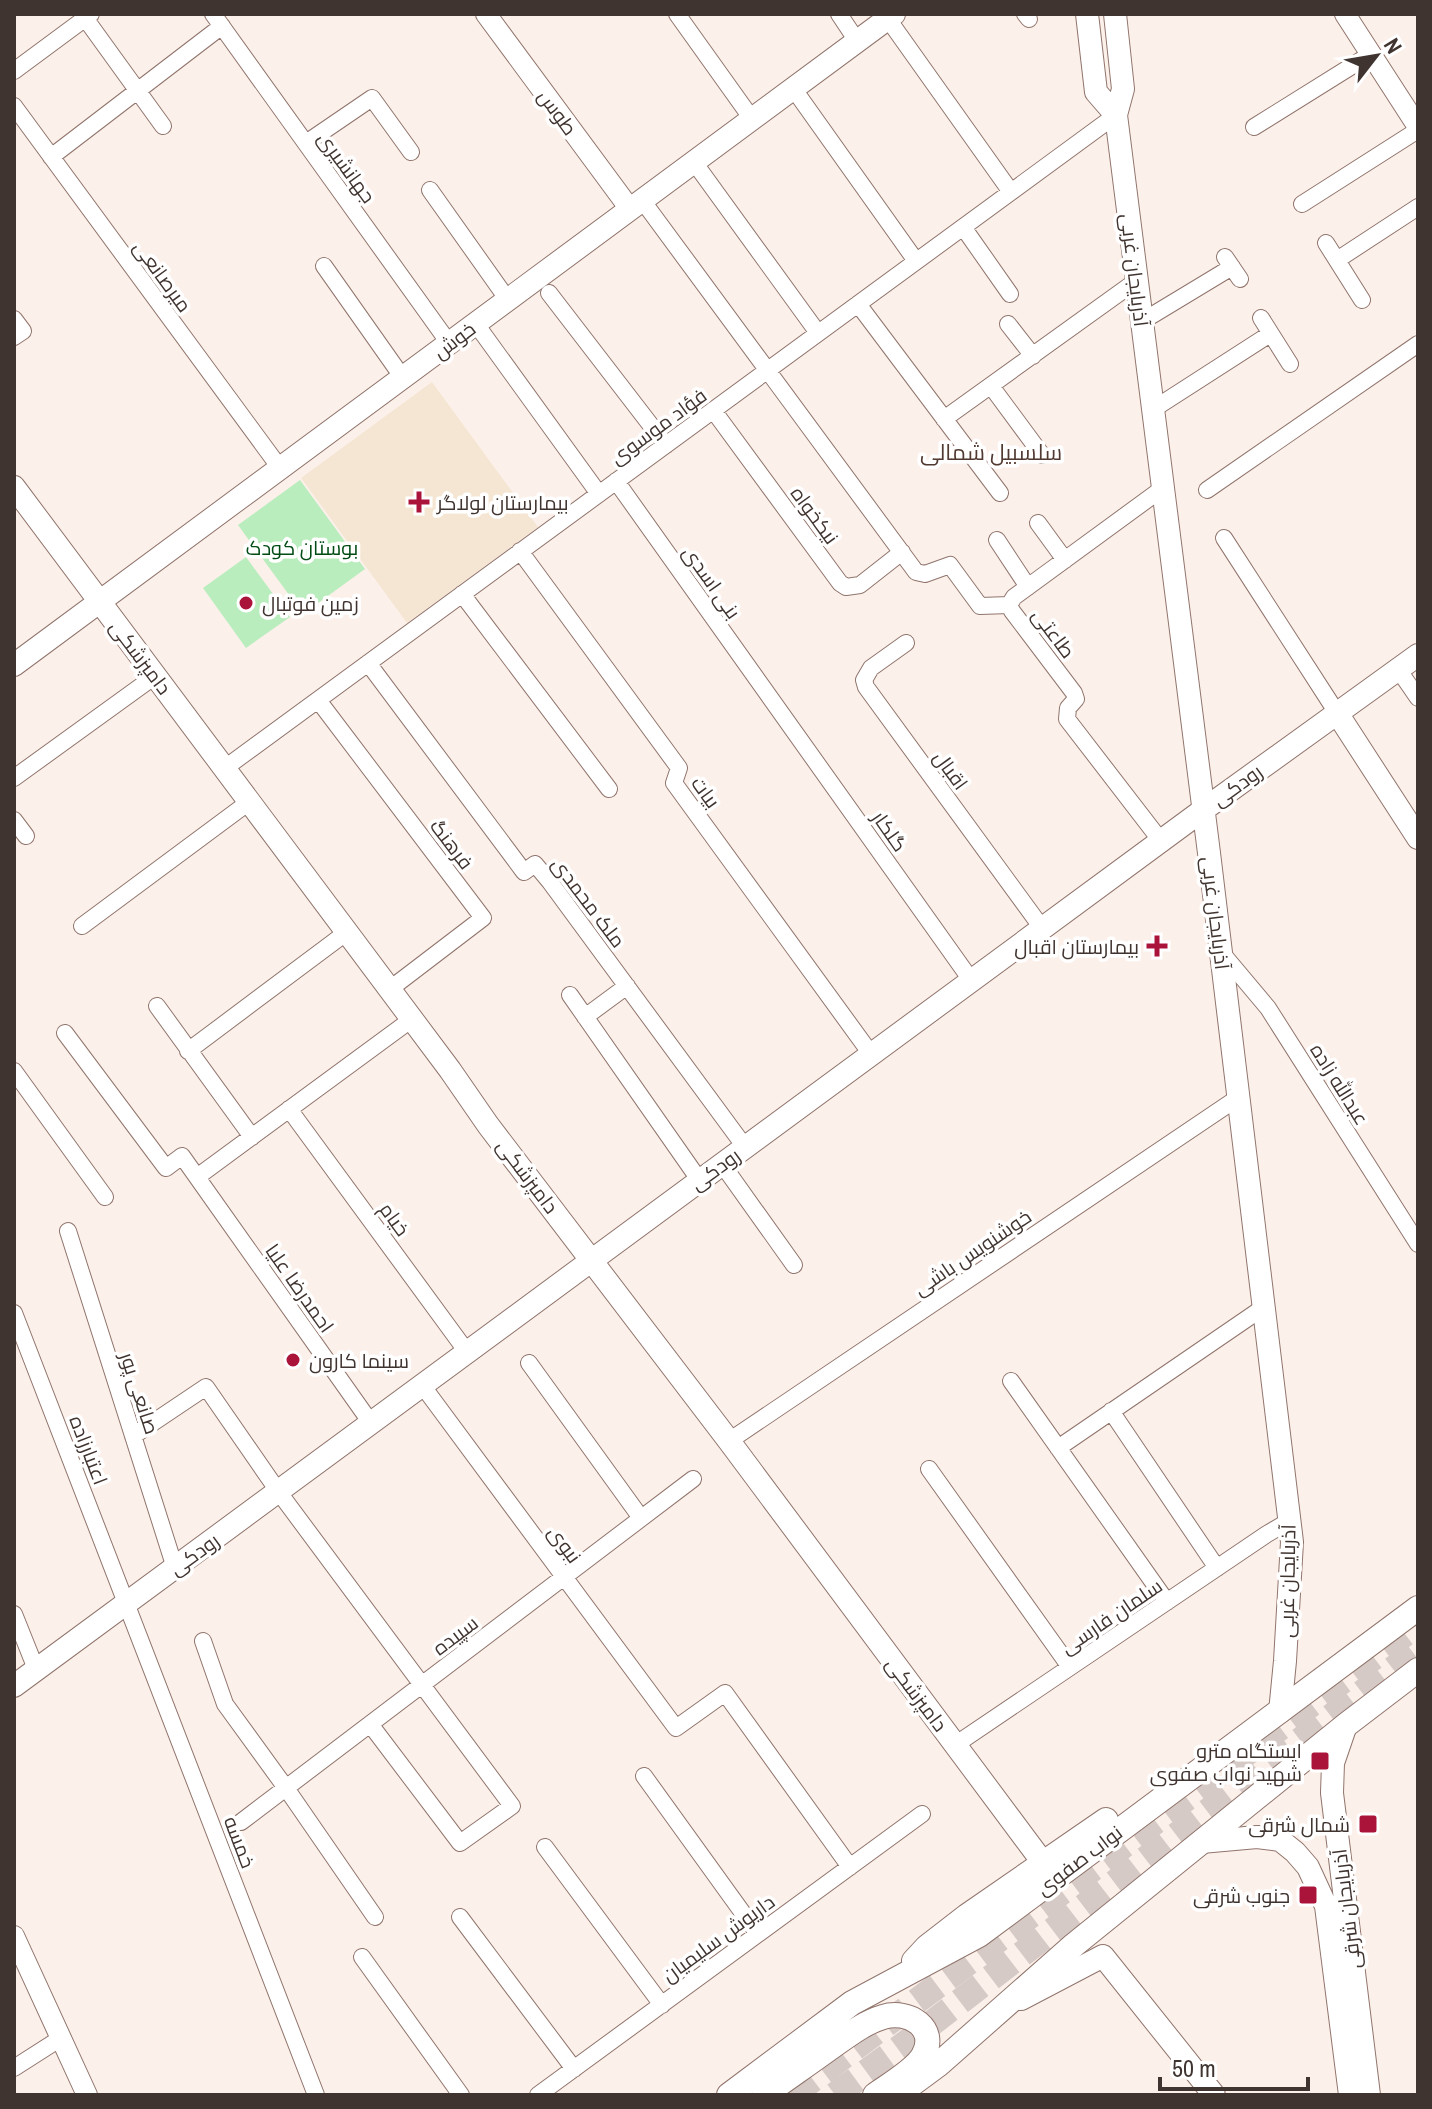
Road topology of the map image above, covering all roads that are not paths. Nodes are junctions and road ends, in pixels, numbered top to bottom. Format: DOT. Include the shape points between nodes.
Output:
graph roads {
  1 [pos="486,14"];
  2 [pos="677,14"];
  3 [pos="839,14"];
  4 [pos="1087,14"];
  5 [pos="1115,14"];
  6 [pos="1345,14"];
  7 [pos="88,16"];
  8 [pos="891,16"];
  9 [pos="218,20"];
  10 [pos="857,41"];
  11 [pos="1371,54"];
  12 [pos="14,71"];
  13 [pos="793,88"];
  14 [pos="138,91"];
  15 [pos="14,106"];
  16 [pos="1116,115"];
  17 [pos="752,119"];
  18 [pos="163,126"];
  19 [pos="1254,127"];
  20 [pos="1418,128"];
  21 [pos="306,143"];
  22 [pos="411,152"];
  23 [pos="51,157"];
  24 [pos="694,162"];
  25 [pos="430,190"];
  26 [pos="1011,192"];
  27 [pos="1302,204"];
  28 [pos="636,205"];
  29 [pos="1418,207"];
  30 [pos="963,227"];
  31 [pos="1326,243"];
  32 [pos="1337,260"];
  33 [pos="916,261"];
  34 [pos="324,266"];
  35 [pos="1232,268"];
  36 [pos="1136,281"];
  37 [pos="549,293"];
  38 [pos="1010,294"];
  39 [pos="508,300"];
  40 [pos="1362,300"];
  41 [pos="858,304"];
  42 [pos="1261,318"];
  43 [pos="14,319"];
  44 [pos="1141,322"];
  45 [pos="476,324"];
  46 [pos="1008,324"];
  47 [pos="818,333"];
  48 [pos="1270,334"];
  49 [pos="14,337"];
  50 [pos="449,343"];
  51 [pos="1418,344"];
  52 [pos="1033,356"];
  53 [pos="1290,364"];
  54 [pos="768,370"];
  55 [pos="403,378"];
  56 [pos="991,386"];
  57 [pos="713,410"];
  58 [pos="1152,410"];
  59 [pos="944,419"];
  60 [pos="666,445"];
  61 [pos="1042,455"];
  62 [pos="280,468"];
  63 [pos="616,481"];
  64 [pos="14,487"];
  65 [pos="1163,488"];
  66 [pos="1207,490"];
  67 [pos="1000,493"];
  68 [pos="599,494"];
  69 [pos="1038,523"];
  70 [pos="1224,538"];
  71 [pos="997,540"];
  72 [pos="520,551"];
  73 [pos="902,552"];
  74 [pos="1065,560"];
  75 [pos="1028,587"];
  76 [pos="462,594"];
  77 [pos="99,602"];
  78 [pos="1009,605"];
  79 [pos="906,643"];
  80 [pos="1418,655"];
  81 [pos="368,663"];
  82 [pos="14,665"];
  83 [pos="1398,669"];
  84 [pos="155,676"];
  85 [pos="1418,698"];
  86 [pos="318,700"];
  87 [pos="776,705"];
  88 [pos="1337,713"];
  89 [pos="225,768"];
  90 [pos="14,778"];
  91 [pos="609,789"];
  92 [pos="249,802"];
  93 [pos="1203,810"];
  94 [pos="14,820"];
  95 [pos="26,836"];
  96 [pos="1418,838"];
  97 [pos="1161,841"];
  98 [pos="82,926"];
  99 [pos="1042,928"];
  100 [pos="347,932"];
  101 [pos="1221,952"];
  102 [pos="971,980"];
  103 [pos="627,986"];
  104 [pos="390,989"];
  105 [pos="570,995"];
  106 [pos="157,1006"];
  107 [pos="585,1017"];
  108 [pos="412,1019"];
  109 [pos="65,1033"];
  110 [pos="188,1051"];
  111 [pos="871,1054"];
  112 [pos="14,1071"];
  113 [pos="1239,1097"];
  114 [pos="289,1109"];
  115 [pos="252,1137"];
  116 [pos="745,1147"];
  117 [pos="722,1164"];
  118 [pos="197,1177"];
  119 [pos="700,1181"];
  120 [pos="105,1197"];
  121 [pos="68,1231"];
  122 [pos="1418,1244"];
  123 [pos="592,1260"];
  124 [pos="794,1265"];
  125 [pos="1264,1307"];
  126 [pos="14,1313"];
  127 [pos="467,1352"];
  128 [pos="529,1363"];
  129 [pos="1011,1381"];
  130 [pos="422,1385"];
  131 [pos="1111,1411"];
  132 [pos="371,1423"];
  133 [pos="133,1436"];
  134 [pos="729,1441"];
  135 [pos="1058,1448"];
  136 [pos="929,1469"];
  137 [pos="693,1479"];
  138 [pos="278,1491"];
  139 [pos="641,1518"];
  140 [pos="1289,1521"];
  141 [pos="175,1568"];
  142 [pos="1217,1568"];
  143 [pos="564,1577"];
  144 [pos="1167,1602"];
  145 [pos="127,1603"];
  146 [pos="1418,1608"];
  147 [pos="14,1614"];
  148 [pos="203,1641"];
  149 [pos="1070,1667"];
  150 [pos="36,1669"];
  151 [pos="1418,1670"];
  152 [pos="422,1685"];
  153 [pos="14,1686"];
  154 [pos="1280,1712"];
  155 [pos="370,1724"];
  156 [pos="1346,1725"];
  157 [pos="955,1745"];
  158 [pos="1229,1749"];
  159 [pos="644,1776"];
  160 [pos="286,1788"];
  161 [pos="922,1814"];
  162 [pos="241,1822"];
  163 [pos="1201,1842"];
  164 [pos="545,1847"];
  165 [pos="1044,1864"];
  166 [pos="850,1867"];
  167 [pos="375,1917"];
  168 [pos="460,1917"];
  169 [pos="758,1934"];
  170 [pos="14,1936"];
  171 [pos="362,1957"];
  172 [pos="897,1979"];
  173 [pos="662,2005"];
  174 [pos="1005,2007"];
  175 [pos="61,2038"];
  176 [pos="14,2068"];
  177 [pos="574,2069"];
  178 [pos="87,2095"];
  179 [pos="316,2095"];
  180 [pos="461,2095"];
  181 [pos="538,2095"];
  182 [pos="729,2095"];
  183 [pos="764,2095"];
  184 [pos="875,2095"];
  185 [pos="897,2095"];
  186 [pos="1214,2095"];
  187 [pos="1350,2095"];
  188 [pos="1369,2095"];
  1 -- 28 [label="street, طوس"];
  2 -- 17 [label="street"];
  3 -- 10 [label="street"];
  4 -- 16 [label="main road, آذربایجان غربی" via="1096,92"];
  5 -- 16 [label="main road, آذربایجان غربی" via="1123,89"];
  6 -- 11 [label="street"];
  7 -- 12 [label="street"];
  7 -- 14 [label="street"];
  8 -- 10 [label="main road, خوش"];
  8 -- 26 [label="street"];
  9 -- 14 [label="street"];
  9 -- 21 [label="street, جهانشیری"];
  10 -- 13 [label="main road, خوش"];
  11 -- 19 [label="street"];
  11 -- 20 [label="street"];
  13 -- 17 [label="main road, خوش"];
  13 -- 33 [label="street"];
  14 -- 18 [label="street"];
  14 -- 23 [label="street"];
  15 -- 23 [label="street, میرصانعی"];
  16 -- 26 [label="street, فؤاد موسوی"];
  16 -- 36 [label="main road, آذربایجان غربی"];
  17 -- 24 [label="main road, خوش"];
  20 -- 27 [label="street"];
  21 -- 22 [label="street" via="372,98"];
  21 -- 50 [label="street, جهانشیری"];
  23 -- 62 [label="street, میرصانعی"];
  24 -- 28 [label="main road, خوش"];
  24 -- 47 [label="street"];
  25 -- 39 [label="street"];
  26 -- 30 [label="street, فؤاد موسوی"];
  28 -- 39 [label="main road, خوش"];
  28 -- 54 [label="street"];
  29 -- 32 [label="street"];
  30 -- 33 [label="street, فؤاد موسوی"];
  30 -- 38 [label="street"];
  31 -- 32 [label="street"];
  32 -- 40 [label="street"];
  33 -- 41 [label="street, فؤاد موسوی"];
  34 -- 55 [label="street"];
  35 -- 44 [label="street"];
  36 -- 44 [label="main road, آذربایجان غربی"];
  36 -- 52 [label="street"];
  37 -- 60 [label="street"];
  39 -- 45 [label="main road, خوش"];
  41 -- 47 [label="street, فؤاد موسوی"];
  41 -- 59 [label="street"];
  42 -- 48 [label="street"];
  43 -- 49 [label="street" via="23,331"];
  44 -- 58 [label="main road, آذربایجان غربی"];
  45 -- 50 [label="main road, خوش"];
  45 -- 68 [label="street"];
  46 -- 52 [label="street"];
  47 -- 54 [label="street, فؤاد موسوی"];
  48 -- 53 [label="street"];
  48 -- 58 [label="street"];
  50 -- 55 [label="main road, خوش"];
  51 -- 66 [label="street"];
  52 -- 56 [label="street"];
  54 -- 57 [label="street, فؤاد موسوی"];
  54 -- 73 [label="street"];
  55 -- 62 [label="main road, خوش"];
  56 -- 59 [label="street"];
  56 -- 61 [label="street"];
  57 -- 60 [label="street, فؤاد موسوی"];
  57 -- 73 [label="street, نیکخواه" via="840,583 860,585"];
  58 -- 65 [label="main road, آذربایجان غربی"];
  59 -- 67 [label="street"];
  60 -- 63 [label="street, فؤاد موسوی"];
  62 -- 77 [label="main road, خوش"];
  63 -- 68 [label="street, فؤاد موسوی"];
  63 -- 87 [label="street, بنی اسدی"];
  64 -- 77 [label="main road, دامپزشکی"];
  65 -- 74 [label="street, طاعتی"];
  65 -- 93 [label="main road, آذربایجان غربی"];
  68 -- 72 [label="street, فؤاد موسوی"];
  69 -- 74 [label="street"];
  70 -- 88 [label="street"];
  71 -- 75 [label="street"];
  72 -- 76 [label="street, فؤاد موسوی"];
  72 -- 111 [label="street, بیات" via="679,768 674,783"];
  73 -- 78 [label="street" via="920,574 950,565 980,606"];
  74 -- 75 [label="street, طاعتی"];
  75 -- 78 [label="street, طاعتی"];
  76 -- 81 [label="street, فؤاد موسوی"];
  76 -- 91 [label="street"];
  77 -- 82 [label="main road, خوش"];
  77 -- 84 [label="main road, دامپزشکی"];
  78 -- 97 [label="street, طاعتی" via="1076,697 1067,719"];
  79 -- 99 [label="street, اقبال" via="871,668 866,687"];
  80 -- 83 [label="main road, رودکی"];
  81 -- 86 [label="street, فؤاد موسوی"];
  81 -- 103 [label="street, ملک محمدی" via="524,872 535,864"];
  83 -- 85 [label="street"];
  83 -- 88 [label="main road, رودکی"];
  84 -- 89 [label="main road, دامپزشکی"];
  84 -- 90 [label="street"];
  86 -- 89 [label="street, فؤاد موسوی"];
  86 -- 104 [label="street, فرهنگ" via="483,918"];
  87 -- 102 [label="street, گلکار"];
  88 -- 93 [label="main road, رودکی"];
  88 -- 96 [label="main road"];
  89 -- 92 [label="main road, دامپزشکی"];
  92 -- 98 [label="street"];
  92 -- 100 [label="main road, دامپزشکی"];
  93 -- 97 [label="main road, رودکی"];
  93 -- 101 [label="main road, آذربایجان غربی"];
  94 -- 95 [label="street"];
  97 -- 99 [label="main road, رودکی"];
  99 -- 102 [label="main road, رودکی"];
  100 -- 104 [label="main road, دامپزشکی"];
  100 -- 110 [label="street"];
  101 -- 113 [label="main road, آذربایجان غربی"];
  101 -- 122 [label="street, عبدالله زاده" via="1268,1008"];
  102 -- 111 [label="main road, رودکی"];
  103 -- 107 [label="street"];
  103 -- 116 [label="street, ملک محمدی"];
  104 -- 108 [label="main road, دامپزشکی"];
  105 -- 107 [label="street"];
  106 -- 110 [label="street"];
  107 -- 119 [label="street"];
  108 -- 114 [label="street"];
  108 -- 123 [label="main road, دامپزشکی"];
  109 -- 118 [label="street" via="166,1168 182,1156"];
  110 -- 115 [label="street"];
  111 -- 116 [label="main road, رودکی"];
  112 -- 120 [label="street"];
  113 -- 125 [label="main road, آذربایجان غربی"];
  113 -- 134 [label="street, خوشنویس باشی"];
  114 -- 115 [label="street"];
  114 -- 127 [label="street, خیام"];
  115 -- 118 [label="street"];
  116 -- 117 [label="main road, رودکی"];
  117 -- 119 [label="main road, رودکی"];
  117 -- 124 [label="street"];
  118 -- 132 [label="street, احمدرضا علیا"];
  119 -- 123 [label="main road, رودکی"];
  121 -- 133 [label="street, صانعی پور"];
  123 -- 127 [label="main road, رودکی"];
  123 -- 134 [label="main road, دامپزشکی"];
  125 -- 131 [label="street"];
  125 -- 140 [label="main road, آذربایجان غربی"];
  126 -- 145 [label="street, اعتبارزاده"];
  127 -- 130 [label="main road, رودکی"];
  128 -- 139 [label="street"];
  129 -- 135 [label="street"];
  130 -- 132 [label="main road, رودکی"];
  130 -- 143 [label="street, نبوی"];
  131 -- 135 [label="street"];
  131 -- 142 [label="street"];
  132 -- 138 [label="main road, رودکی"];
  133 -- 138 [label="street" via="206,1387"];
  133 -- 141 [label="street, صانعی پور"];
  134 -- 157 [label="main road, دامپزشکی"];
  135 -- 144 [label="street"];
  136 -- 149 [label="street"];
  137 -- 139 [label="street, سپیده"];
  138 -- 141 [label="main road, رودکی"];
  138 -- 152 [label="street"];
  139 -- 143 [label="street, سپیده"];
  140 -- 142 [label="street, سلمان فارسی"];
  140 -- 154 [label="main road, آذربایجان غربی"];
  141 -- 145 [label="main road, رودکی"];
  142 -- 144 [label="street, سلمان فارسی"];
  143 -- 152 [label="street, سپیده"];
  143 -- 166 [label="street, نبوی" via="676,1728 725,1693"];
  144 -- 149 [label="street, سلمان فارسی"];
  145 -- 150 [label="main road, رودکی"];
  145 -- 179 [label="street, خمسه"];
  146 -- 154 [label="main road, نواب صفوی"];
  147 -- 150 [label="street"];
  148 -- 160 [label="street" via="225,1704"];
  149 -- 157 [label="street, سلمان فارسی"];
  150 -- 153 [label="main road, رودکی"];
  151 -- 156 [label="main road"];
  152 -- 155 [label="street, سپیده"];
  152 -- 155 [label="street" via="512,1806 460,1843"];
  154 -- 158 [label="main road, نواب صفوی"];
  155 -- 160 [label="street, سپیده"];
  156 -- 163 [label="main road"];
  156 -- 188 [label="main road, آذربایجان شرقی" via="1333,1763 1332,1793"];
  157 -- 165 [label="main road, دامپزشکی"];
  158 -- 165 [label="main road" via="1180,1769"];
  158 -- 172 [label="main road, نواب صفوی" via="979,1935"];
  159 -- 169 [label="street"];
  160 -- 162 [label="street, سپیده"];
  160 -- 167 [label="street"];
  161 -- 166 [label="street, داریوش سلیمیان"];
  163 -- 174 [label="main road"];
  163 -- 187 [label="main road, آذربایجان شرقی" via="1280,1840 1308,1867 1326,1906"];
  164 -- 173 [label="street"];
  165 -- 172 [label="main road" via="927,1947"];
  166 -- 169 [label="street, داریوش سلیمیان"];
  168 -- 177 [label="street"];
  169 -- 173 [label="street, داریوش سلیمیان"];
  170 -- 175 [label="street"];
  171 -- 180 [label="street"];
  172 -- 182 [label="main road, نواب صفوی" via="852,2003"];
  173 -- 177 [label="street, داریوش سلیمیان"];
  174 -- 185 [label="main road"];
  174 -- 186 [label="main road" via="1103,1956"];
  175 -- 176 [label="street"];
  175 -- 178 [label="street"];
  177 -- 181 [label="street, داریوش سلیمیان"];
  183 -- 184 [label="main road" via="871,2022 892,2015 913,2018 924,2032 925,2052"];
}
